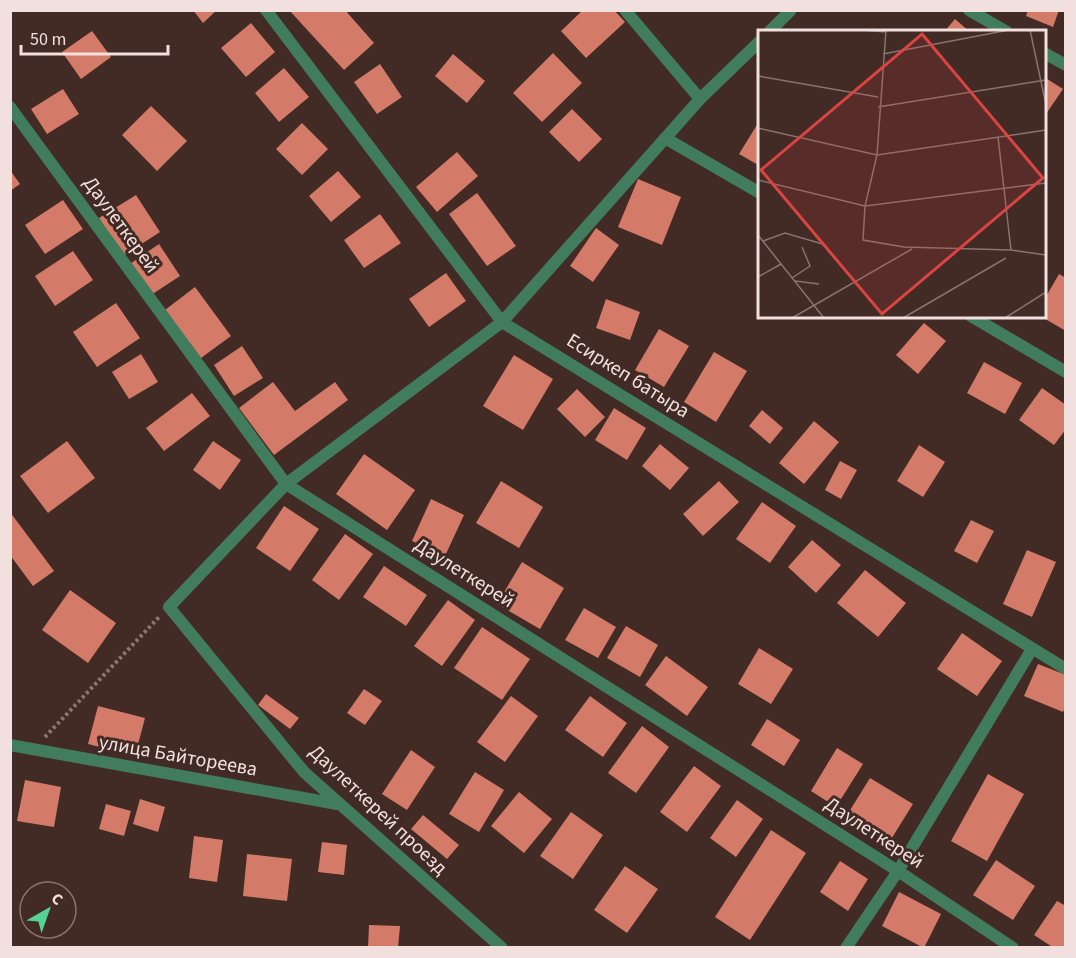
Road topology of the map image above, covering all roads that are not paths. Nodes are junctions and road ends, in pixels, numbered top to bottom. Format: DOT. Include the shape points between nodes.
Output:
graph roads {
  1 [pos="266,10"];
  2 [pos="625,10"];
  3 [pos="791,10"];
  4 [pos="969,10"];
  5 [pos="771,30"];
  6 [pos="1004,30"];
  7 [pos="758,42"];
  8 [pos="1046,54"];
  9 [pos="1065,65"];
  10 [pos="700,99"];
  11 [pos="10,107"];
  12 [pos="665,138"];
  13 [pos="758,192"];
  14 [pos="974,318"];
  15 [pos="502,322"];
  16 [pos="1065,372"];
  17 [pos="286,484"];
  18 [pos="1032,649"];
  19 [pos="1065,669"];
  20 [pos="10,745"];
  21 [pos="338,805"];
  22 [pos="898,871"];
  23 [pos="502,948"];
  24 [pos="846,948"];
  25 [pos="1013,948"];
  1 -- 15 [label="street, Есиркеп батыра"];
  2 -- 10 [label="street"];
  3 -- 5 [label="street"];
  4 -- 6 [label="street"];
  7 -- 10 [label="street"];
  8 -- 9 [label="street"];
  10 -- 12 [label="street"];
  11 -- 17 [label="street, Даулеткерей"];
  12 -- 13 [label="street"];
  12 -- 15 [label="street"];
  14 -- 16 [label="street"];
  15 -- 17 [label="street"];
  15 -- 18 [label="street, Есиркеп батыра"];
  17 -- 21 [label="street, Даулеткерей проезд" via="169,607 304,772"];
  17 -- 22 [label="street, Даулеткерей"];
  18 -- 19 [label="street, Есиркеп батыра"];
  18 -- 22 [label="street"];
  20 -- 21 [label="street, улица Байтореева"];
  21 -- 23 [label="street, Даулеткерей проезд"];
  22 -- 24 [label="street"];
  22 -- 25 [label="street, Даулеткерей"];
}
